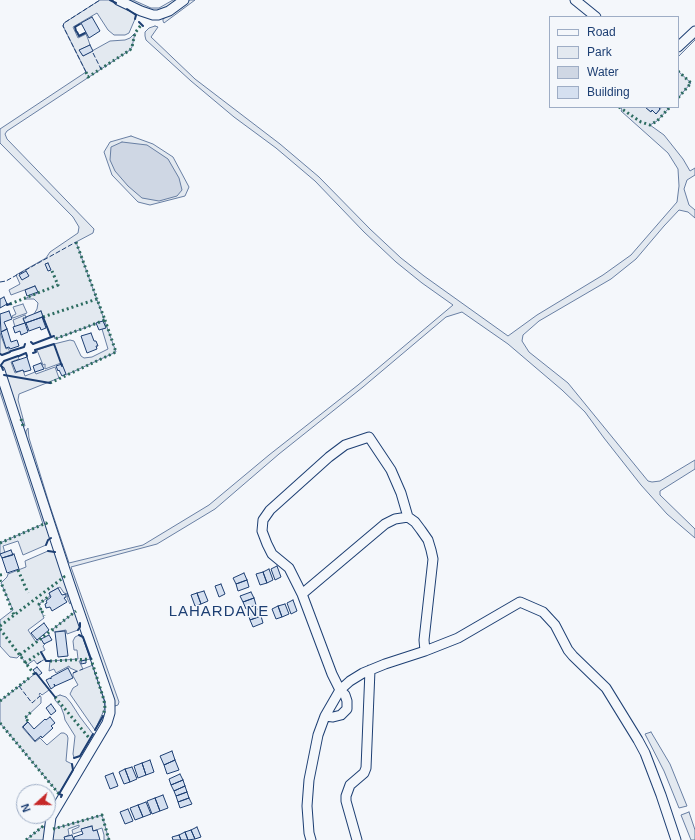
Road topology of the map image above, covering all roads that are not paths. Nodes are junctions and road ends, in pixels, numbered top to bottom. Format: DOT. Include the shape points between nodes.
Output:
graph roads {
  1 [pos="118,0"];
  2 [pos="184,0"];
  3 [pos="575,0"];
  4 [pos="595,16"];
  5 [pos="695,31"];
  6 [pos="679,46"];
  7 [pos="0,371"];
  8 [pos="408,517"];
  9 [pos="302,594"];
  10 [pos="425,651"];
  11 [pos="370,670"];
  12 [pos="340,690"];
  13 [pos="325,716"];
  14 [pos="48,840"];
  15 [pos="311,840"];
  16 [pos="357,840"];
  17 [pos="676,840"];
  1 -- 2 [label="street" via="141,11 158,15 169,11"];
  3 -- 4 [label="street"];
  5 -- 6 [label="street"];
  7 -- 14 [label="street" via="110,701 107,723 51,817"];
  8 -- 9 [label="street" via="385,524"];
  8 -- 9 [label="street" via="391,470 369,437 345,445 328,457 270,510 263,520 262,531 272,554 288,568"];
  8 -- 10 [label="street" via="415,522 428,540 433,559"];
  9 -- 12 [label="street"];
  10 -- 11 [label="street"];
  10 -- 17 [label="street" via="458,638 520,602 543,612 556,625 568,650 606,688 645,752"];
  11 -- 12 [label="street"];
  11 -- 16 [label="street" via="366,768 364,774 350,785 346,796"];
  12 -- 13 [label="street"];
  12 -- 13 [label="street" via="348,701 347,709 341,715"];
  13 -- 15 [label="street" via="318,735 309,780 307,806"];
}
